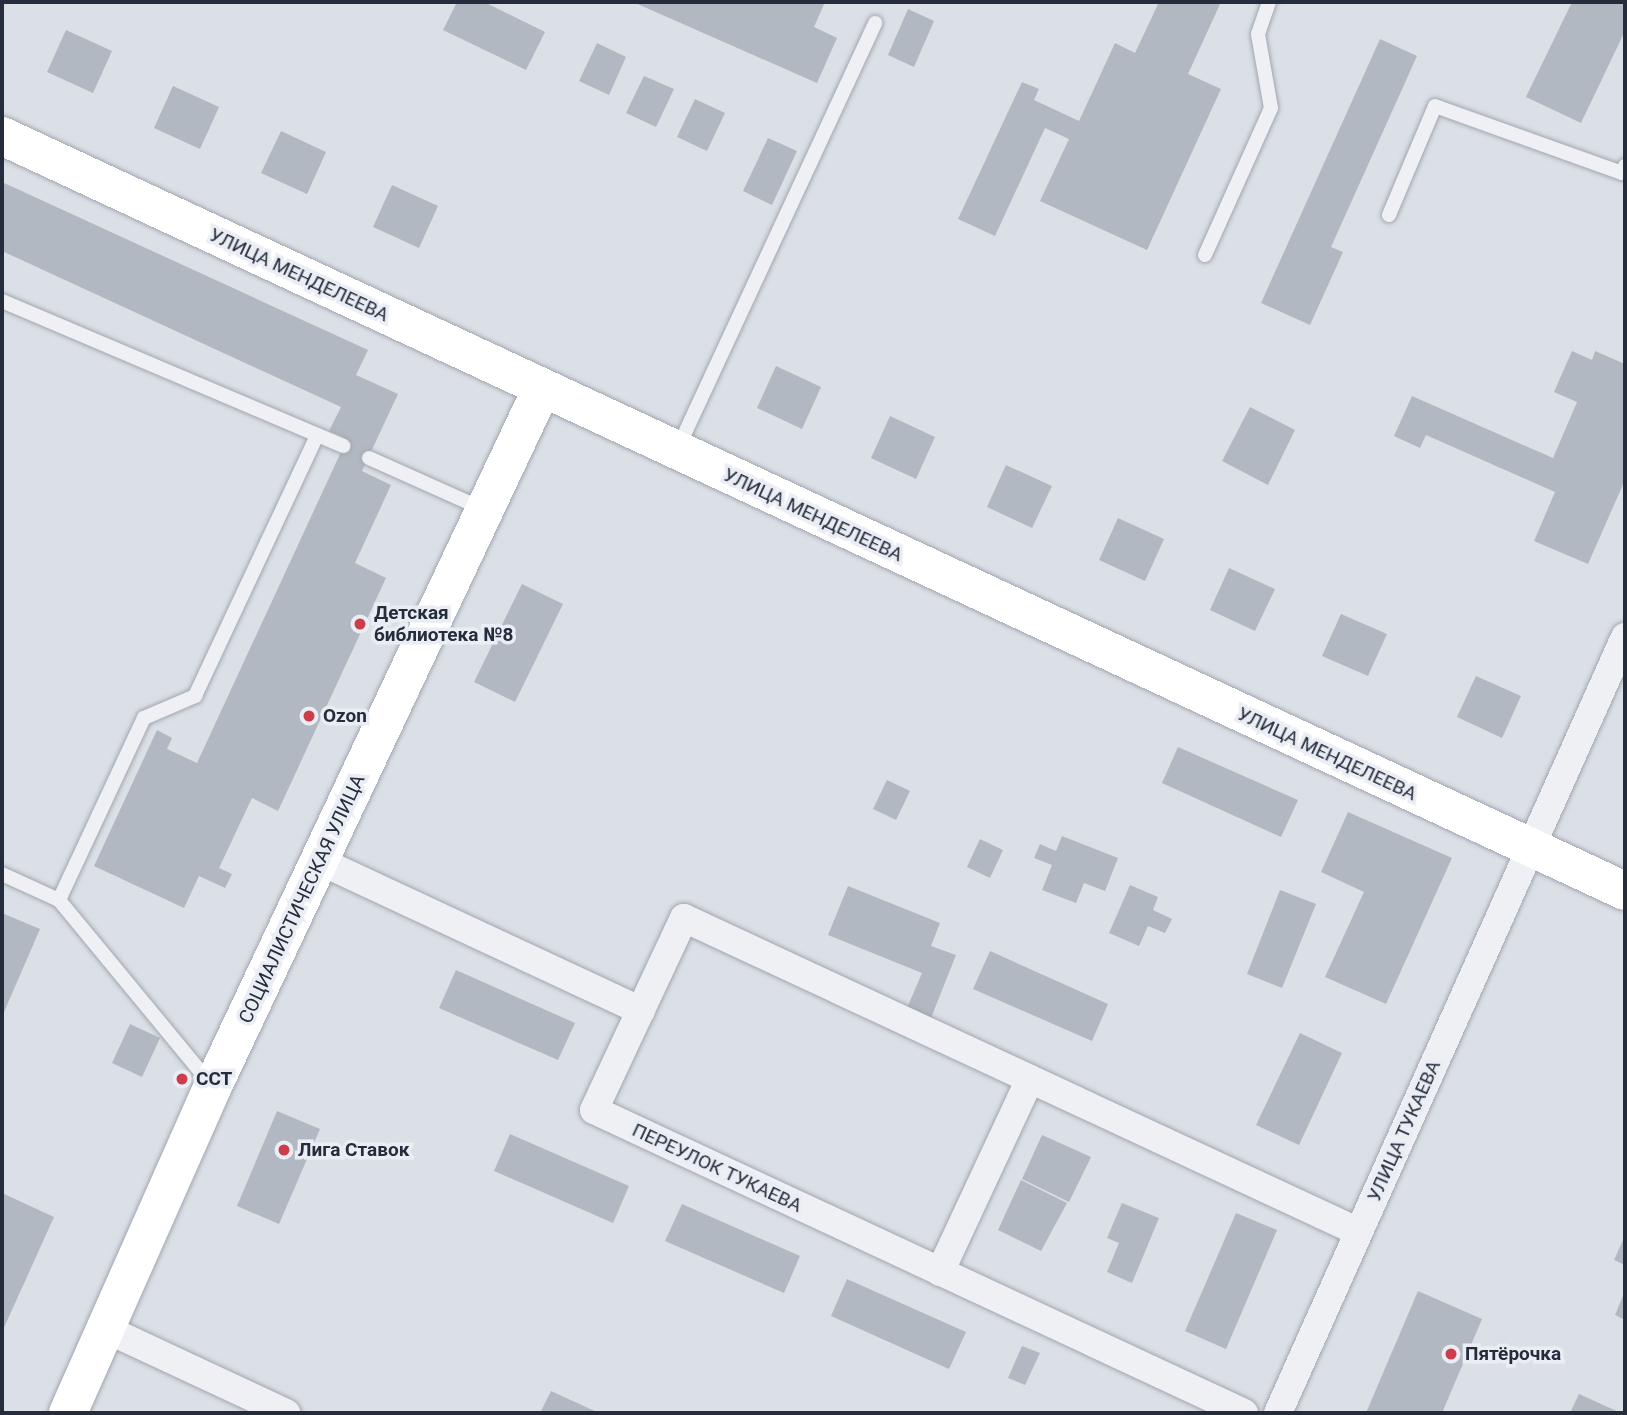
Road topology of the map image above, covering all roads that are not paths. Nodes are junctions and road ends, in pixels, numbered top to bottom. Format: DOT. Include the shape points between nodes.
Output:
graph roads {
  1 [pos="1269,2"];
  2 [pos="875,23"];
  3 [pos="2,136"];
  4 [pos="1625,166"];
  5 [pos="1389,215"];
  6 [pos="1205,255"];
  7 [pos="2,301"];
  8 [pos="542,388"];
  9 [pos="317,435"];
  10 [pos="344,446"];
  11 [pos="677,451"];
  12 [pos="369,458"];
  13 [pos="481,508"];
  14 [pos="1625,637"];
  15 [pos="1529,849"];
  16 [pos="322,862"];
  17 [pos="2,874"];
  18 [pos="1625,891"];
  19 [pos="59,900"];
  20 [pos="641,1011"];
  21 [pos="1030,1079"];
  22 [pos="213,1086"];
  23 [pos="1359,1232"];
  24 [pos="940,1272"];
  25 [pos="106,1329"];
  26 [pos="68,1413"];
  27 [pos="286,1413"];
  28 [pos="1244,1413"];
  29 [pos="1278,1413"];
  1 -- 6 [label="lane" via="1258,34 1272,108"];
  2 -- 11 [label="lane"];
  3 -- 8 [label="street, УЛИЦА МЕНДЕЛЕЕВА"];
  4 -- 5 [label="lane" via="1622,173 1435,106"];
  7 -- 9 [label="lane"];
  8 -- 11 [label="street, УЛИЦА МЕНДЕЛЕЕВА"];
  8 -- 13 [label="street, СОЦИАЛИСТИЧЕСКАЯ УЛИЦА"];
  9 -- 10 [label="lane"];
  9 -- 19 [label="lane" via="195,696 144,719"];
  11 -- 15 [label="street, УЛИЦА МЕНДЕЛЕЕВА"];
  12 -- 13 [label="lane"];
  13 -- 16 [label="street, СОЦИАЛИСТИЧЕСКАЯ УЛИЦА"];
  14 -- 15 [label="street, УЛИЦА ТУКАЕВА"];
  15 -- 18 [label="street, УЛИЦА МЕНДЕЛЕЕВА"];
  15 -- 23 [label="street, УЛИЦА ТУКАЕВА"];
  16 -- 20 [label="street"];
  16 -- 22 [label="street, СОЦИАЛИСТИЧЕСКАЯ УЛИЦА"];
  17 -- 19 [label="lane"];
  19 -- 22 [label="lane"];
  20 -- 21 [label="street, ПЕРЕУЛОК ТУКАЕВА" via="684,918"];
  20 -- 24 [label="street, ПЕРЕУЛОК ТУКАЕВА" via="594,1110"];
  21 -- 23 [label="street, ПЕРЕУЛОК ТУКАЕВА"];
  21 -- 24 [label="street"];
  22 -- 25 [label="street, СОЦИАЛИСТИЧЕСКАЯ УЛИЦА"];
  23 -- 29 [label="street, УЛИЦА ТУКАЕВА"];
  24 -- 28 [label="street, ПЕРЕУЛОК ТУКАЕВА"];
  25 -- 26 [label="street, СОЦИАЛИСТИЧЕСКАЯ УЛИЦА"];
  25 -- 27 [label="street"];
}
